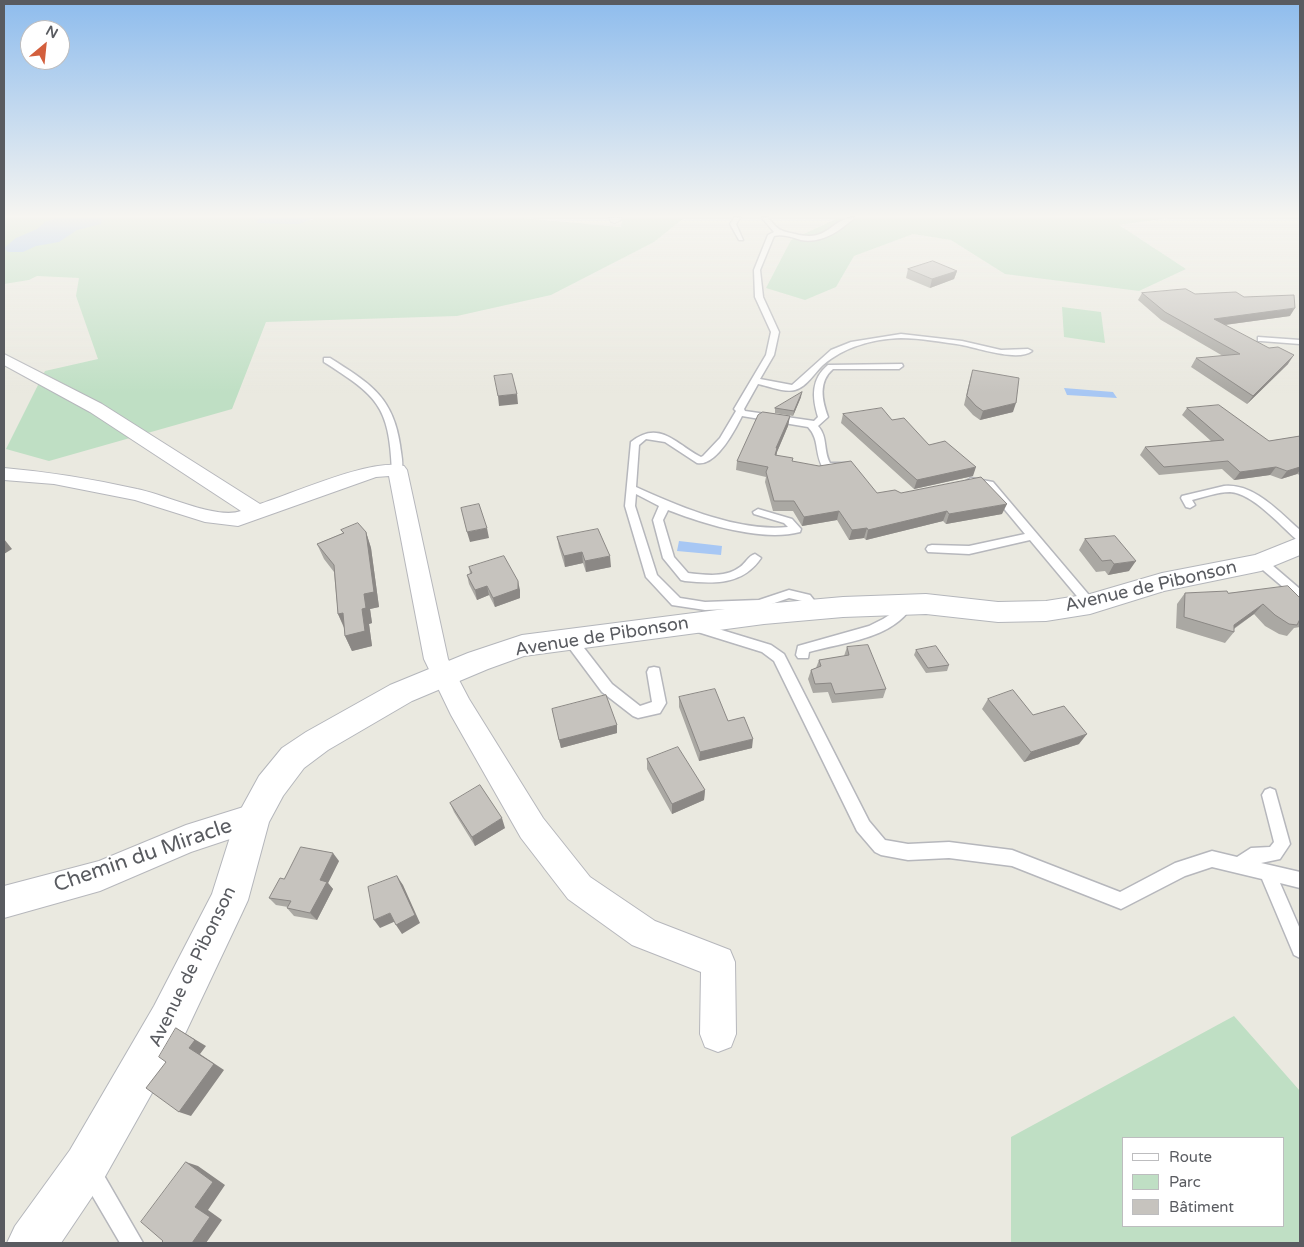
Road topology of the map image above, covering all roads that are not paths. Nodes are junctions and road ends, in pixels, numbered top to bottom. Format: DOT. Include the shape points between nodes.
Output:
graph roads {
  1 [pos="757,276"];
  2 [pos="1261,339"];
  3 [pos="1300,342"];
  4 [pos="1028,352"];
  5 [pos="4,359"];
  6 [pos="327,360"];
  7 [pos="899,366"];
  8 [pos="756,380"];
  9 [pos="740,411"];
  10 [pos="811,424"];
  11 [pos="846,465"];
  12 [pos="398,470"];
  13 [pos="4,474"];
  14 [pos="964,483"];
  15 [pos="631,488"];
  16 [pos="665,504"];
  17 [pos="1190,505"];
  18 [pos="256,512"];
  19 [pos="758,512"];
  20 [pos="1032,536"];
  21 [pos="1300,536"];
  22 [pos="1300,545"];
  23 [pos="932,549"];
  24 [pos="755,558"];
  25 [pos="1261,562"];
  26 [pos="1300,595"];
  27 [pos="1090,604"];
  28 [pos="907,605"];
  29 [pos="815,609"];
  30 [pos="685,624"];
  31 [pos="569,638"];
  32 [pos="802,655"];
  33 [pos="654,672"];
  34 [pos="444,676"];
  35 [pos="1270,795"];
  36 [pos="253,818"];
  37 [pos="1239,866"];
  38 [pos="1267,872"];
  39 [pos="1300,880"];
  40 [pos="4,902"];
  41 [pos="1300,949"];
  42 [pos="718,1034"];
  43 [pos="86,1166"];
  44 [pos="32,1243"];
  45 [pos="132,1243"];
  1 -- 8 [label="lane" via="759,298 775,332 770,356"];
  2 -- 3 [label="lane"];
  4 -- 8 [label="lane" via="1001,352 962,343 901,336 851,344 834,352 793,388"];
  5 -- 18 [label="street" via="96,408"];
  6 -- 12 [label="lane" via="376,397 385,409 395,441"];
  7 -- 10 [label="lane" via="831,367 818,381 818,402 823,417 816,424"];
  8 -- 9 [label="lane"];
  9 -- 10 [label="lane"];
  9 -- 15 [label="lane" via="733,426 708,458 701,461 665,437 644,436 637,440"];
  10 -- 11 [label="lane" via="820,434 826,466"];
  12 -- 18 [label="street" via="374,471"];
  12 -- 34 [label="street" via="436,658"];
  13 -- 18 [label="street" via="54,478 139,495 205,516 238,519"];
  14 -- 20 [label="lane" via="989,484"];
  15 -- 16 [label="lane"];
  15 -- 29 [label="lane" via="630,506 652,577 676,602 705,606 760,604 788,594 806,598"];
  16 -- 19 [label="lane" via="684,512 755,529 787,532 796,529 788,521"];
  16 -- 24 [label="lane" via="658,520 669,558 685,577 731,576 744,571"];
  17 -- 21 [label="lane" via="1186,498 1229,489 1241,490"];
  20 -- 23 [label="lane" via="969,550"];
  20 -- 27 [label="lane"];
  22 -- 25 [label="street, Avenue de Pibonson"];
  25 -- 26 [label="lane"];
  25 -- 27 [label="street, Avenue de Pibonson" via="1162,582"];
  27 -- 28 [label="street, Avenue de Pibonson" via="1046,611 998,612"];
  28 -- 29 [label="street, Avenue de Pibonson"];
  28 -- 32 [label="lane" via="900,614 864,633 802,649"];
  29 -- 30 [label="street, Avenue de Pibonson"];
  30 -- 31 [label="street, Avenue de Pibonson"];
  30 -- 37 [label="lane" via="766,648 779,658 863,826 881,847 908,852 949,850 1012,858 1121,901 1181,868 1212,859"];
  31 -- 33 [label="lane" via="607,688 638,712 655,709 659,703"];
  31 -- 34 [label="street, Avenue de Pibonson" via="522,646"];
  34 -- 36 [label="street, Avenue de Pibonson" via="401,693 317,741 294,758 271,786"];
  34 -- 42 [label="street" via="472,730 532,828 579,888 644,934 718,962"];
  35 -- 37 [label="lane" via="1282,844 1274,854 1251,856"];
  36 -- 40 [label="street, Chemin du Miracle" via="186,839 100,876"];
  36 -- 43 [label="street, Avenue de Pibonson" via="229,900 169,1021"];
  37 -- 38 [label="lane"];
  38 -- 39 [label="lane"];
  38 -- 41 [label="lane"];
  43 -- 44 [label="street, Avenue de Pibonson"];
  43 -- 45 [label="lane"];
}
